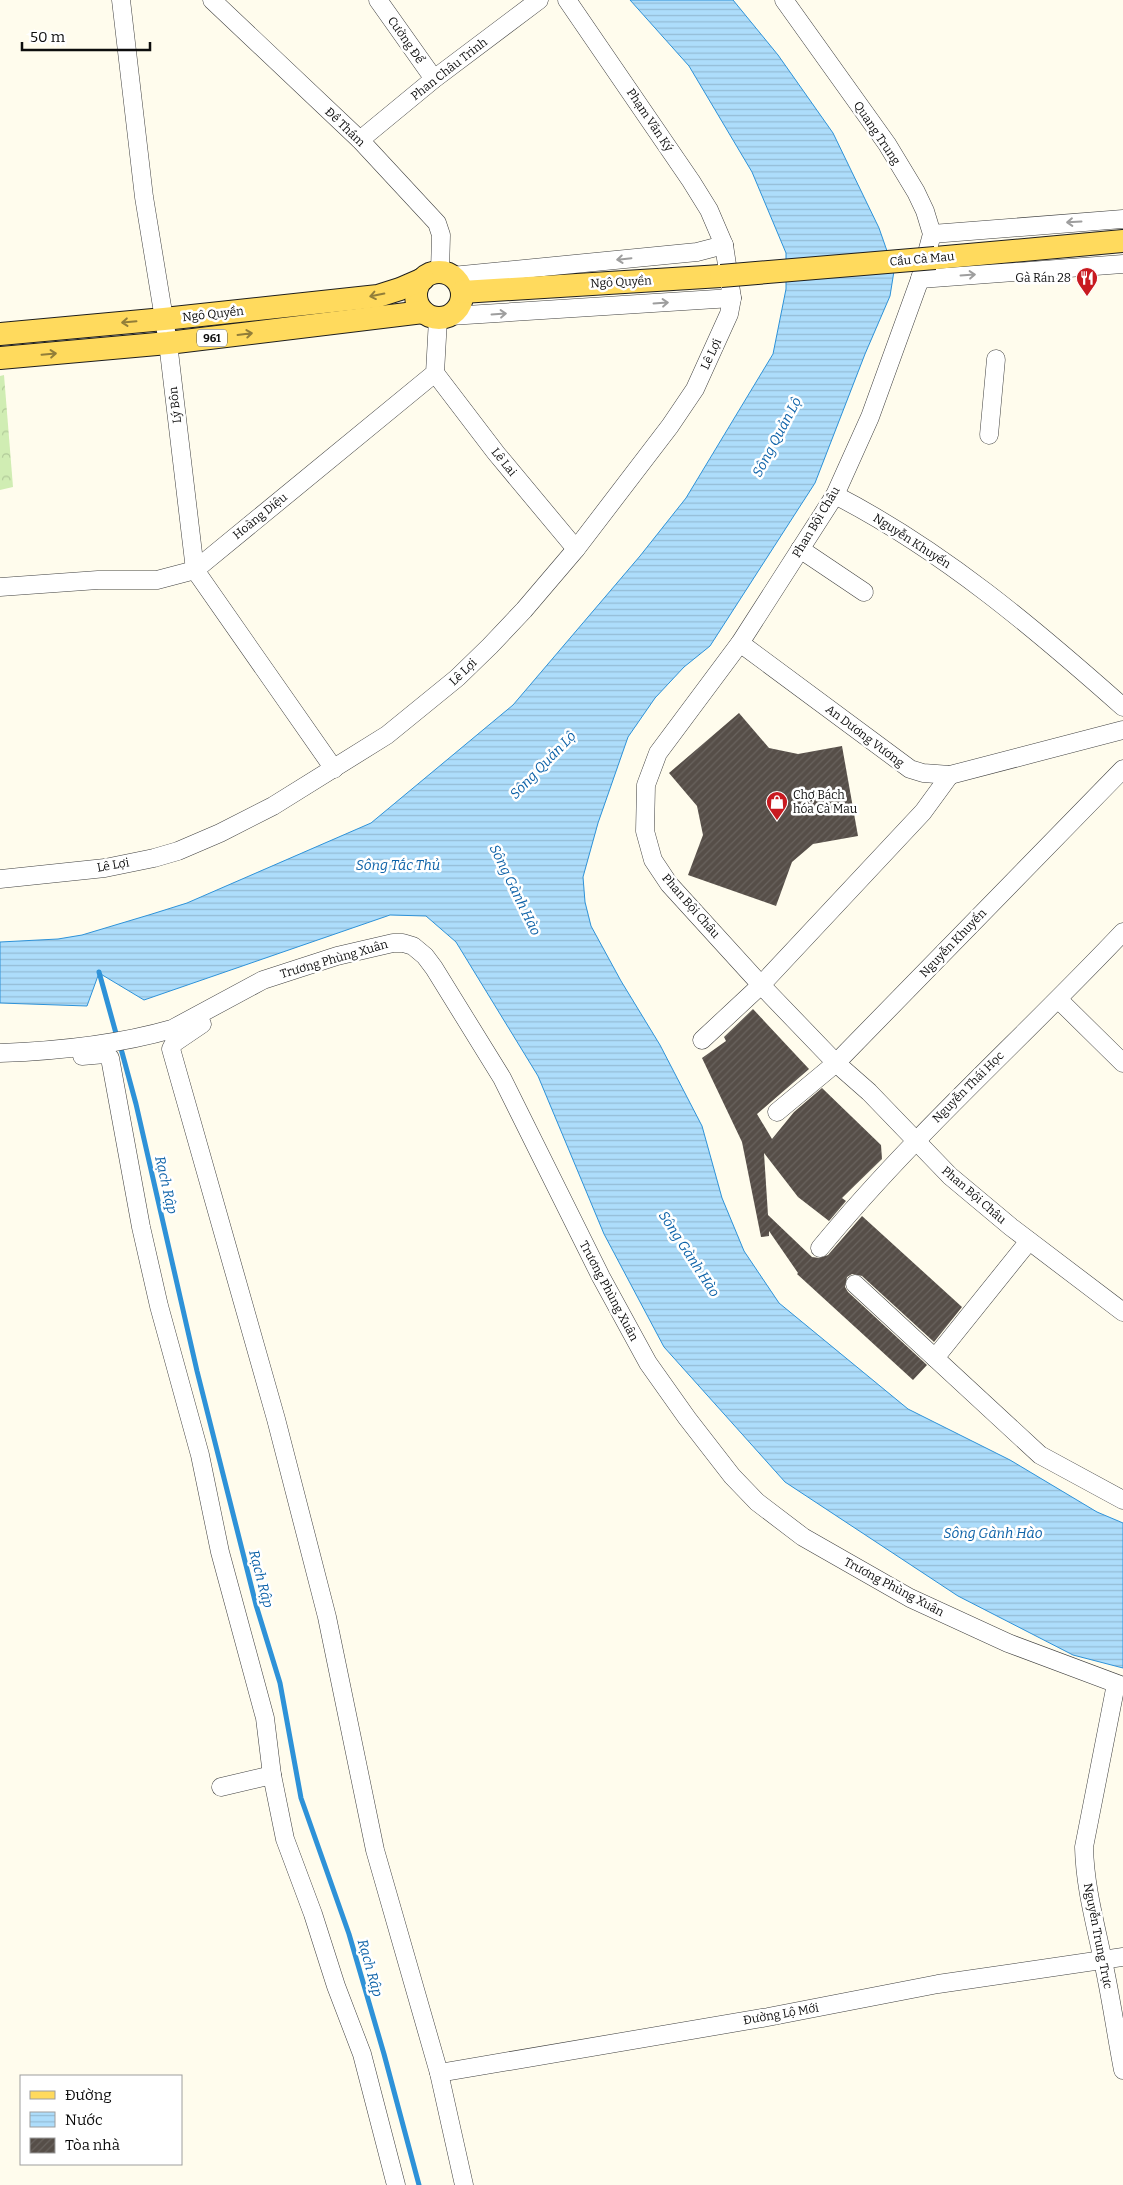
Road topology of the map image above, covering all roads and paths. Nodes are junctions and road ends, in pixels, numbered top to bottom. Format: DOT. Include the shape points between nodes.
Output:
graph roads {
  1 [pos="121,0"];
  2 [pos="212,0"];
  3 [pos="378,0"];
  4 [pos="540,0"];
  5 [pos="567,0"];
  6 [pos="784,0"];
  7 [pos="434,79"];
  8 [pos="360,140"];
  9 [pos="1123,219"];
  10 [pos="932,234"];
  11 [pos="1123,241"];
  12 [pos="724,245"];
  13 [pos="1123,264"];
  14 [pos="721,276"];
  15 [pos="920,279"];
  16 [pos="444,280"];
  17 [pos="732,298"];
  18 [pos="437,316"];
  19 [pos="164,319"];
  20 [pos="0,334"];
  21 [pos="168,343"];
  22 [pos="0,358"];
  23 [pos="996,359"];
  24 [pos="435,373"];
  25 [pos="989,435"];
  26 [pos="835,495"];
  27 [pos="576,549"];
  28 [pos="800,549"];
  29 [pos="195,570"];
  30 [pos="0,587"];
  31 [pos="864,592"];
  32 [pos="740,643"];
  33 [pos="1123,707"];
  34 [pos="1123,730"];
  35 [pos="1123,769"];
  36 [pos="334,770"];
  37 [pos="950,774"];
  38 [pos="0,879"];
  39 [pos="1123,932"];
  40 [pos="761,985"];
  41 [pos="238,993"];
  42 [pos="1059,1000"];
  43 [pos="702,1040"];
  44 [pos="27,1052"];
  45 [pos="0,1053"];
  46 [pos="1123,1062"];
  47 [pos="836,1063"];
  48 [pos="778,1112"];
  49 [pos="915,1140"];
  50 [pos="1029,1241"];
  51 [pos="820,1248"];
  52 [pos="855,1284"];
  53 [pos="1123,1312"];
  54 [pos="936,1358"];
  55 [pos="1123,1500"];
  56 [pos="1120,1685"];
  57 [pos="272,1775"];
  58 [pos="221,1787"];
  59 [pos="1123,1956"];
  60 [pos="1103,1960"];
  61 [pos="1123,2070"];
  62 [pos="439,2073"];
  63 [pos="396,2185"];
  64 [pos="464,2185"];
  1 -- 19 [label="street, Lý Bôn" via="144,197"];
  2 -- 8 [label="street, Đề Thám"];
  3 -- 7 [label="street, Cường Để"];
  4 -- 7 [label="street, Phan Châu Trinh"];
  5 -- 12 [label="street, Phạm Văn Ký" via="691,181 709,210"];
  6 -- 10 [label="street, Quang Trung" via="887,144 916,192"];
  7 -- 8 [label="street, Phan Châu Trinh"];
  8 -- 16 [label="street, Đề Thám" via="437,222"];
  9 -- 10 [label="street, one-way"];
  10 -- 15 [label="street"];
  11 -- 14 [label="main road, Cầu Cà Mau, bridge"];
  12 -- 16 [label="street, one-way" via="698,252"];
  12 -- 17 [label="street, Lê Lợi"];
  15 -- 13 [label="street, one-way"];
  14 -- 16 [label="main road, Ngô Quyền"];
  15 -- 26 [label="street, Phan Bội Châu" via="870,417"];
  16 -- 18 [label="main road" via="460,306"];
  16 -- 18 [label="main road" via="416,292 416,299"];
  16 -- 19 [label="main road, Ngô Quyền, one-way" via="378,296"];
  18 -- 17 [label="street, one-way"];
  17 -- 27 [label="street, Lê Lợi" via="729,314 695,389"];
  21 -- 18 [label="main road, Ngô Quyền / 961, one-way"];
  18 -- 24 [label="street"];
  19 -- 20 [label="main road, Ngô Quyền, one-way"];
  19 -- 21 [label="street, Lý Bôn"];
  22 -- 21 [label="main road, Ngô Quyền / 961, one-way"];
  21 -- 29 [label="street, Lý Bôn"];
  23 -- 25 [label="street"];
  24 -- 27 [label="street, Lê Lai"];
  24 -- 29 [label="street, Hoàng Diệu"];
  26 -- 28 [label="street, Phan Bội Châu"];
  26 -- 33 [label="street, Nguyễn Khuyến" via="906,535 955,569 1059,650"];
  27 -- 36 [label="street, Lê Lợi" via="524,610 457,678 387,735"];
  28 -- 31 [label="street"];
  28 -- 32 [label="street, Phan Bội Châu"];
  29 -- 30 [label="street, Hoàng Diệu" via="157,580 98,580"];
  29 -- 36 [label="street, Lý Bôn"];
  32 -- 37 [label="street, An Dương Vương" via="910,769 933,775"];
  32 -- 40 [label="street, Phan Bội Châu" via="658,753 646,785 646,831 653,860 669,884"];
  34 -- 37 [label="street, An Dương Vương"];
  35 -- 47 [label="street, Nguyễn Khuyến"];
  36 -- 38 [label="street, Lê Lợi" via="273,806 178,851 104,868"];
  37 -- 40 [label="street" via="923,812"];
  39 -- 42 [label="street, Nguyễn Thái Học"];
  40 -- 43 [label="street"];
  40 -- 47 [label="street, Phan Bội Châu"];
  41 -- 44 [label="street, Trương Phùng Xuân" via="172,1029 84,1046"];
  41 -- 56 [label="street, Trương Phùng Xuân" via="263,980 337,956 393,943 413,946 434,968 502,1078 601,1277 648,1363 732,1476 757,1502 803,1537 910,1598 1008,1643"];
  41 -- 62 [label="street" via="221,1012 174,1043 172,1049 328,1617 375,1850"];
  42 -- 46 [label="street"];
  42 -- 49 [label="street, Nguyễn Thái Học"];
  44 -- 45 [label="street"];
  44 -- 57 [label="street" via="41,1060 105,1054 110,1058 141,1227 180,1389 200,1455 220,1552 265,1718"];
  47 -- 48 [label="street, Nguyễn Khuyến"];
  47 -- 49 [label="street, Phan Bội Châu"];
  49 -- 50 [label="street, Phan Bội Châu" via="950,1176"];
  49 -- 51 [label="street, Nguyễn Thái Học"];
  50 -- 53 [label="street, Phan Bội Châu"];
  50 -- 54 [label="street"];
  52 -- 54 [label="street"];
  54 -- 55 [label="street" via="1040,1455"];
  56 -- 60 [label="street, Nguyễn Trung Trực" via="1084,1847 1091,1910"];
  57 -- 58 [label="street"];
  57 -- 63 [label="street" via="285,1839 362,2054"];
  59 -- 60 [label="street, Đường Lộ Mới"];
  60 -- 61 [label="street, Nguyễn Trung Trực"];
  60 -- 62 [label="street, Đường Lộ Mới" via="947,1983"];
  62 -- 64 [label="street"];
}
